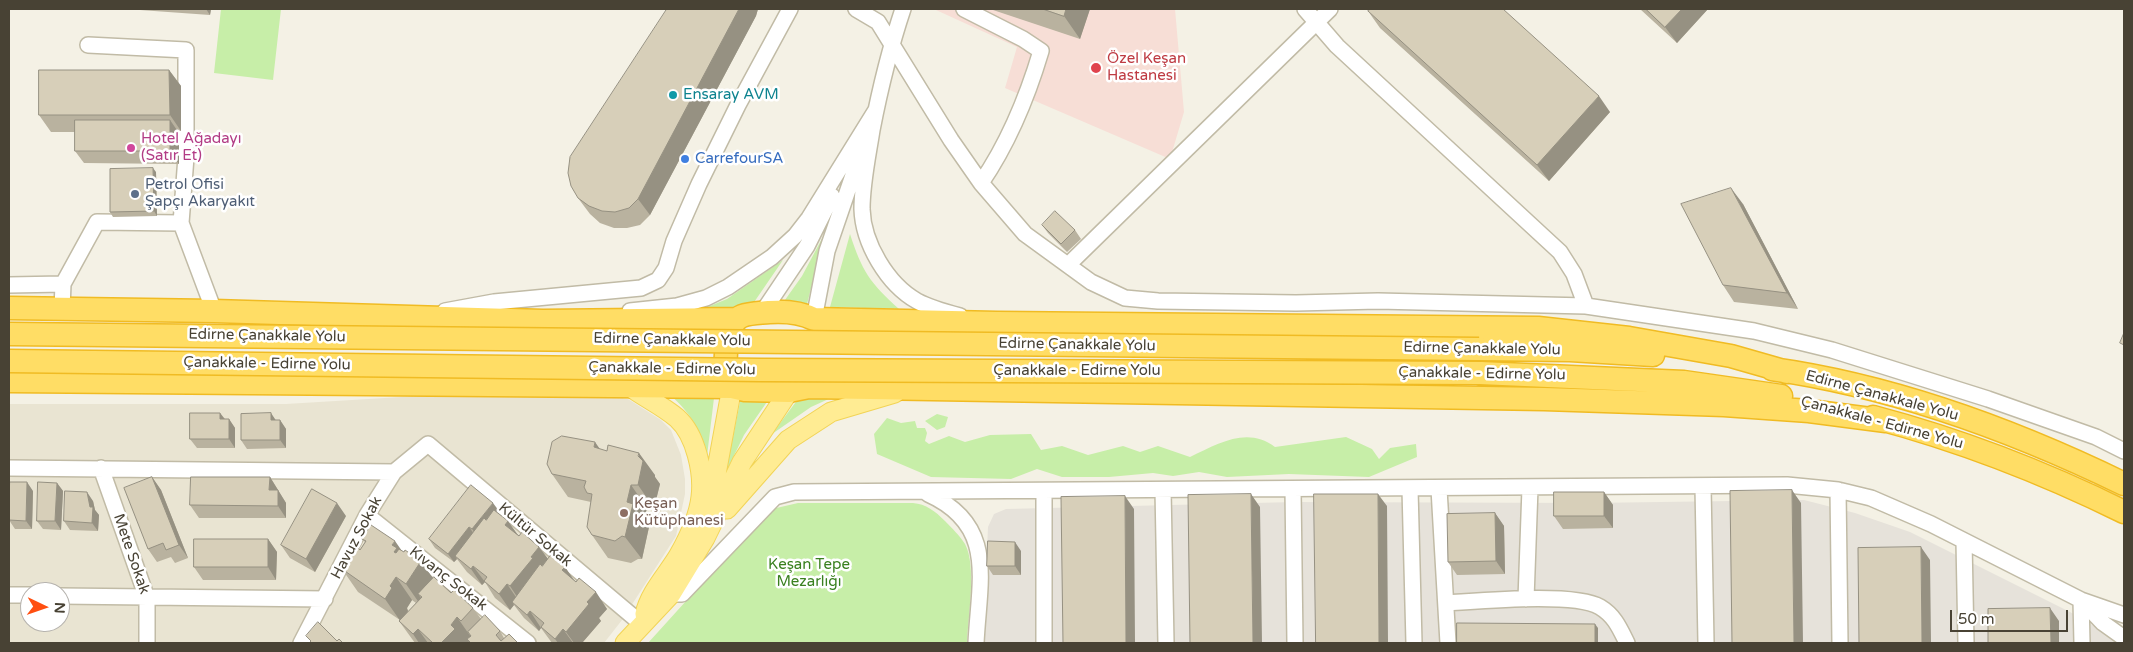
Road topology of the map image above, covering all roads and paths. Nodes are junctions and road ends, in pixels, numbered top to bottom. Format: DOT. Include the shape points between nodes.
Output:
graph roads {
  1 [pos="790,9"];
  2 [pos="856,9"];
  3 [pos="903,9"];
  4 [pos="964,9"];
  5 [pos="1305,9"];
  6 [pos="1330,9"];
  7 [pos="1316,20"];
  8 [pos="892,44"];
  9 [pos="88,45"];
  10 [pos="876,110"];
  11 [pos="981,183"];
  12 [pos="181,223"];
  13 [pos="1068,265"];
  14 [pos="63,284"];
  15 [pos="9,285"];
  16 [pos="1586,306"];
  17 [pos="9,308"];
  18 [pos="62,309"];
  19 [pos="214,311"];
  20 [pos="762,313"];
  21 [pos="410,317"];
  22 [pos="736,319"];
  23 [pos="814,319"];
  24 [pos="543,321"];
  25 [pos="997,323"];
  26 [pos="9,334"];
  27 [pos="9,361"];
  28 [pos="1787,372"];
  29 [pos="9,380"];
  30 [pos="629,386"];
  31 [pos="732,387"];
  32 [pos="916,388"];
  33 [pos="799,389"];
  34 [pos="1886,421"];
  35 [pos="428,444"];
  36 [pos="2124,451"];
  37 [pos="9,468"];
  38 [pos="101,468"];
  39 [pos="394,472"];
  40 [pos="2124,484"];
  41 [pos="1703,487"];
  42 [pos="1530,488"];
  43 [pos="1410,489"];
  44 [pos="1439,489"];
  45 [pos="1163,490"];
  46 [pos="1293,490"];
  47 [pos="1838,490"];
  48 [pos="1044,491"];
  49 [pos="924,492"];
  50 [pos="2124,512"];
  51 [pos="367,516"];
  52 [pos="693,523"];
  53 [pos="705,538"];
  54 [pos="1964,541"];
  55 [pos="671,594"];
  56 [pos="70,596"];
  57 [pos="147,598"];
  58 [pos="325,599"];
  59 [pos="1526,599"];
  60 [pos="2081,600"];
  61 [pos="1447,603"];
  62 [pos="2124,615"];
  63 [pos="643,626"];
  64 [pos="2124,638"];
  65 [pos="148,643"];
  66 [pos="301,643"];
  67 [pos="528,643"];
  68 [pos="625,643"];
  69 [pos="976,643"];
  70 [pos="1044,643"];
  71 [pos="1166,643"];
  72 [pos="1295,643"];
  73 [pos="1414,643"];
  74 [pos="1448,643"];
  75 [pos="1627,643"];
  76 [pos="1706,643"];
  77 [pos="1840,643"];
  78 [pos="1966,643"];
  79 [pos="2082,643"];
  1 -- 21 [label="street" via="699,184 666,268 658,280 641,288 494,302"];
  2 -- 8 [label="street" via="878,22"];
  3 -- 8 [label="street"];
  4 -- 11 [label="street" via="1041,51 1014,126"];
  5 -- 7 [label="street"];
  6 -- 7 [label="street"];
  7 -- 13 [label="street"];
  7 -- 16 [label="street" via="1337,46 1560,252 1574,274"];
  8 -- 10 [label="street"];
  8 -- 11 [label="street"];
  9 -- 12 [label="street" via="186,50 186,156"];
  10 -- 20 [label="street" via="810,240"];
  10 -- 23 [label="street" via="827,251"];
  10 -- 24 [label="street" via="810,218 795,236 728,287 706,298 677,306"];
  10 -- 25 [label="street" via="862,210 866,230 886,273 916,301 939,310"];
  11 -- 13 [label="street" via="1026,234"];
  12 -- 14 [label="street" via="97,222"];
  12 -- 19 [label="street"];
  13 -- 16 [label="street" via="1091,282 1125,298 1158,301 1378,301"];
  14 -- 15 [label="street"];
  14 -- 18 [label="street"];
  16 -- 36 [label="street" via="1754,331 1832,350 1988,399 2096,437"];
  17 -- 18 [label="highway"];
  18 -- 19 [label="highway"];
  19 -- 21 [label="highway"];
  20 -- 22 [label="highway"];
  20 -- 23 [label="highway" via="805,314"];
  21 -- 24 [label="highway"];
  22 -- 24 [label="highway"];
  22 -- 31 [label="highway" via="729,335 726,366"];
  23 -- 25 [label="highway"];
  23 -- 33 [label="highway" via="822,347 817,378"];
  25 -- 28 [label="highway" via="1538,328 1629,338 1731,356"];
  26 -- 28 [label="highway, Edirne Çanakkale Yolu, bridge" via="1479,349 1627,353"];
  27 -- 34 [label="highway, Çanakkale - Edirne Yolu, bridge" via="761,370 1480,373 1684,382 1778,396"];
  28 -- 40 [label="highway, Edirne Çanakkale Yolu" via="1894,396 1979,423 2042,446"];
  29 -- 30 [label="highway"];
  30 -- 31 [label="highway"];
  30 -- 52 [label="main road" via="678,418 690,437 698,460 701,485 701,498"];
  31 -- 33 [label="highway" via="745,390"];
  31 -- 52 [label="main road" via="714,485"];
  32 -- 33 [label="highway"];
  32 -- 34 [label="highway" via="1724,405"];
  32 -- 53 [label="main road" via="831,412 788,440"];
  33 -- 53 [label="main road" via="742,462"];
  34 -- 50 [label="highway, Çanakkale - Edirne Yolu" via="2024,466"];
  35 -- 39 [label="street, Havuz Sokak"];
  35 -- 63 [label="street, Kültür Sokak"];
  37 -- 38 [label="street"];
  38 -- 39 [label="street"];
  38 -- 57 [label="street, Mete Sokak"];
  39 -- 51 [label="street, Havuz Sokak"];
  41 -- 42 [label="street"];
  41 -- 47 [label="street" via="1787,485"];
  41 -- 76 [label="street"];
  42 -- 44 [label="street"];
  42 -- 59 [label="street"];
  43 -- 44 [label="street"];
  43 -- 46 [label="street"];
  43 -- 73 [label="street"];
  44 -- 61 [label="street"];
  45 -- 46 [label="street"];
  45 -- 48 [label="street"];
  45 -- 71 [label="street"];
  46 -- 72 [label="street"];
  47 -- 54 [label="street" via="1871,498"];
  47 -- 77 [label="street"];
  48 -- 49 [label="street"];
  48 -- 70 [label="street"];
  49 -- 55 [label="street" via="803,491 775,496 682,594"];
  49 -- 69 [label="street" via="961,514 977,542 980,565"];
  51 -- 58 [label="street, Havuz Sokak"];
  51 -- 67 [label="street, Kıvanç Sokak"];
  52 -- 63 [label="main road" via="680,554 647,604"];
  53 -- 55 [label="main road"];
  54 -- 60 [label="street"];
  54 -- 78 [label="street"];
  55 -- 63 [label="main road"];
  56 -- 57 [label="street"];
  57 -- 58 [label="street"];
  57 -- 65 [label="street, Mete Sokak"];
  58 -- 66 [label="street, Havuz Sokak"];
  59 -- 61 [label="street"];
  59 -- 75 [label="street" via="1590,602 1615,620"];
  60 -- 62 [label="street"];
  60 -- 64 [label="street" via="2103,623"];
  60 -- 79 [label="street"];
  61 -- 74 [label="street"];
  63 -- 68 [label="main road"];
}
